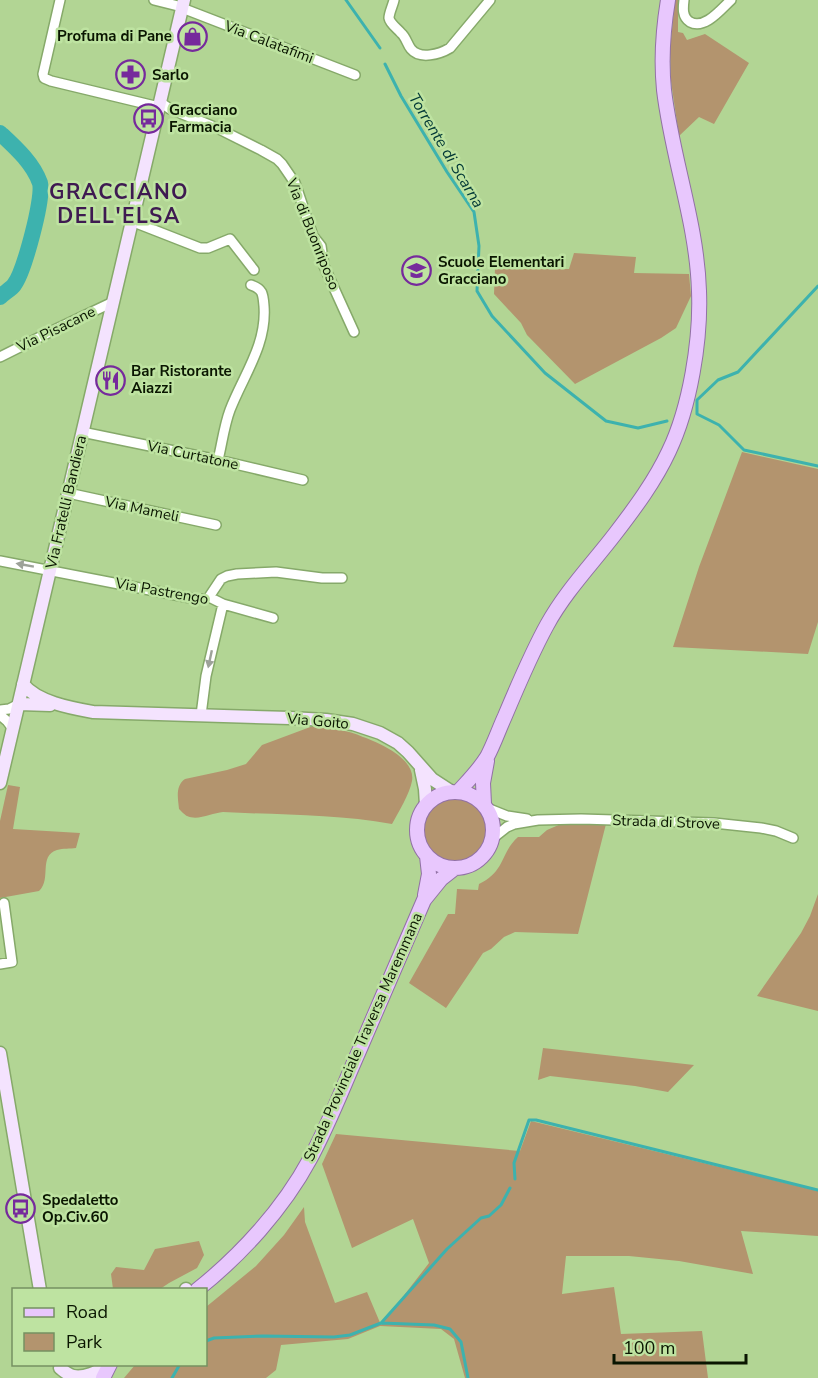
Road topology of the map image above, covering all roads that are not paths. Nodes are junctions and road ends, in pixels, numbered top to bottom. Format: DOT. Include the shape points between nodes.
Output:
graph roads {
  1 [pos="60,0"];
  2 [pos="154,0"];
  3 [pos="394,0"];
  4 [pos="490,0"];
  5 [pos="668,0"];
  6 [pos="684,0"];
  7 [pos="731,0"];
  8 [pos="183,5"];
  9 [pos="355,75"];
  10 [pos="159,105"];
  11 [pos="131,221"];
  12 [pos="254,270"];
  13 [pos="251,285"];
  14 [pos="113,302"];
  15 [pos="354,332"];
  16 [pos="0,357"];
  17 [pos="82,432"];
  18 [pos="218,460"];
  19 [pos="303,480"];
  20 [pos="68,493"];
  21 [pos="216,525"];
  22 [pos="0,561"];
  23 [pos="50,569"];
  24 [pos="342,578"];
  25 [pos="209,597"];
  26 [pos="223,604"];
  27 [pos="273,618"];
  28 [pos="23,684"];
  29 [pos="19,704"];
  30 [pos="60,704"];
  31 [pos="0,710"];
  32 [pos="0,715"];
  33 [pos="201,715"];
  34 [pos="13,729"];
  35 [pos="488,756"];
  36 [pos="420,766"];
  37 [pos="0,783"];
  38 [pos="455,792"];
  39 [pos="426,805"];
  40 [pos="485,806"];
  41 [pos="538,820"];
  42 [pos="493,838"];
  43 [pos="793,838"];
  44 [pos="427,856"];
  45 [pos="455,868"];
  46 [pos="424,900"];
  47 [pos="4,903"];
  48 [pos="0,964"];
  49 [pos="0,1053"];
  50 [pos="232,1257"];
  51 [pos="40,1288"];
  52 [pos="189,1288"];
  53 [pos="199,1288"];
  54 [pos="61,1370"];
  55 [pos="98,1371"];
  1 -- 10 [label="street, Via di Buonriposo" via="44,78"];
  2 -- 8 [label="street, Via Calatafimi"];
  3 -- 4 [label="street" via="390,20 412,50 424,55 448,49"];
  5 -- 35 [label="main road" via="664,89 699,287 698,334 687,397 672,444 654,478 548,624"];
  6 -- 7 [label="street" via="686,18 700,24"];
  8 -- 9 [label="street, Via Calatafimi"];
  8 -- 10 [label="main road, Via Fratelli Bandiera"];
  10 -- 11 [label="main road, Via Fratelli Bandiera"];
  10 -- 15 [label="street, Via di Buonriposo" via="220,129 282,164 295,183 313,236 321,246 324,266"];
  11 -- 12 [label="street" via="200,248 230,239"];
  11 -- 14 [label="main road, Via Fratelli Bandiera"];
  13 -- 18 [label="street" via="262,293 264,323 254,359 229,412"];
  14 -- 16 [label="street, Via Pisacane"];
  14 -- 17 [label="main road, Via Fratelli Bandiera"];
  17 -- 18 [label="street, Via Curtatone"];
  17 -- 20 [label="main road, Via Fratelli Bandiera"];
  18 -- 19 [label="street, Via Curtatone"];
  20 -- 21 [label="street, Via Mameli"];
  20 -- 23 [label="main road, Via Fratelli Bandiera"];
  23 -- 22 [label="street, Via Pastrengo, one-way"];
  23 -- 25 [label="street, Via Pastrengo" via="196,599"];
  23 -- 28 [label="main road, Via Fratelli Bandiera"];
  24 -- 25 [label="street" via="276,572 237,574 221,579"];
  25 -- 26 [label="street, Via Pastrengo"];
  26 -- 27 [label="street, Via Pastrengo"];
  26 -- 33 [label="street, one-way"];
  28 -- 29 [label="main road, Via Fratelli Bandiera"];
  28 -- 30 [label="main road, Via Goito" via="35,695"];
  29 -- 30 [label="main road, Via Goito"];
  29 -- 31 [label="street"];
  29 -- 34 [label="main road, Via Fratelli Bandiera"];
  30 -- 33 [label="main road, Via Goito" via="96,712"];
  32 -- 34 [label="street"];
  33 -- 36 [label="main road, Via Goito" via="358,725 398,742"];
  34 -- 37 [label="main road, Via Fratelli Bandiera"];
  35 -- 38 [label="main road"];
  35 -- 40 [label="main road"];
  36 -- 38 [label="main road, Via Goito" via="432,779"];
  36 -- 39 [label="main road"];
  38 -- 39 [label="main road" via="441,794"];
  38 -- 40 [label="main road" via="468,794"];
  39 -- 44 [label="main road" via="420,814 417,836"];
  40 -- 41 [label="street, Strada di Strove" via="507,816"];
  40 -- 42 [label="main road" via="492,820"];
  41 -- 42 [label="street, Strada di Strove" via="514,824"];
  41 -- 43 [label="street, Strada di Strove" via="714,823 761,828"];
  42 -- 45 [label="main road" via="480,860"];
  44 -- 45 [label="main road" via="435,863"];
  44 -- 46 [label="main road, Strada Provinciale Traversa Maremmana" via="429,874"];
  45 -- 46 [label="main road, Strada Provinciale Traversa Maremmana"];
  46 -- 50 [label="main road, Strada Provinciale Traversa Maremmana" via="310,1159 269,1220"];
  47 -- 48 [label="street" via="12,962"];
  49 -- 51 [label="main road"];
  50 -- 52 [label="main road, Strada Provinciale Traversa Maremmana"];
  50 -- 53 [label="main road, Strada Provinciale Traversa Maremmana"];
  54 -- 55 [label="main road" via="74,1377"];
}
